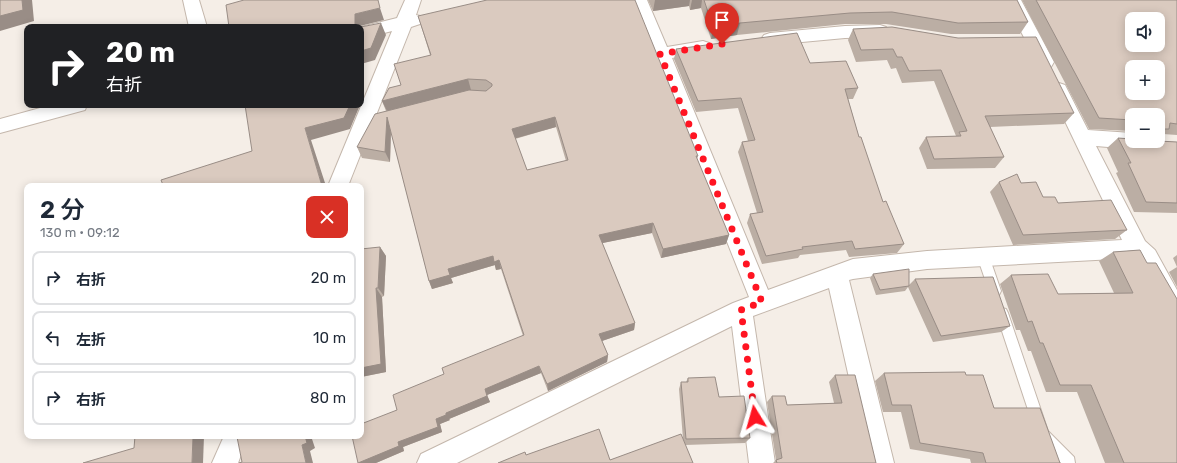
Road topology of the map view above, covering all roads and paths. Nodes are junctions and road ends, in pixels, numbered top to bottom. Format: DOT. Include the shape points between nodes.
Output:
graph roads {
  1 [pos="191,0"];
  2 [pos="413,0"];
  3 [pos="639,0"];
  4 [pos="1013,0"];
  5 [pos="426,17"];
  6 [pos="404,22"];
  7 [pos="197,24"];
  8 [pos="364,32"];
  9 [pos="893,32"];
  10 [pos="752,41"];
  11 [pos="722,44"];
  12 [pos="660,54"];
  13 [pos="67,108"];
  14 [pos="0,126"];
  15 [pos="1083,137"];
  16 [pos="1125,140"];
  17 [pos="340,183"];
  18 [pos="1137,248"];
  19 [pos="983,256"];
  20 [pos="837,275"];
  21 [pos="751,306"];
  22 [pos="1177,309"];
  23 [pos="235,439"];
  24 [pos="1069,462"];
  25 [pos="224,463"];
  26 [pos="430,463"];
  27 [pos="762,463"];
  28 [pos="881,463"];
  1 -- 7 [label="street"];
  2 -- 6 [label="street"];
  3 -- 12 [label="street"];
  4 -- 15 [label="street" via="1026,41"];
  5 -- 6 [label="street"];
  6 -- 8 [label="street"];
  6 -- 17 [label="street" via="371,121"];
  9 -- 10 [label="street" via="845,32"];
  11 -- 12 [label="street"];
  12 -- 21 [label="street"];
  13 -- 14 [label="street"];
  15 -- 16 [label="street"];
  15 -- 18 [label="street"];
  18 -- 19 [label="street"];
  18 -- 22 [label="street" via="1147,257"];
  19 -- 20 [label="street" via="853,269"];
  19 -- 24 [label="lane" via="1043,435"];
  20 -- 21 [label="street"];
  20 -- 28 [label="street"];
  21 -- 26 [label="street"];
  21 -- 27 [label="street"];
  23 -- 25 [label="street"];
}
